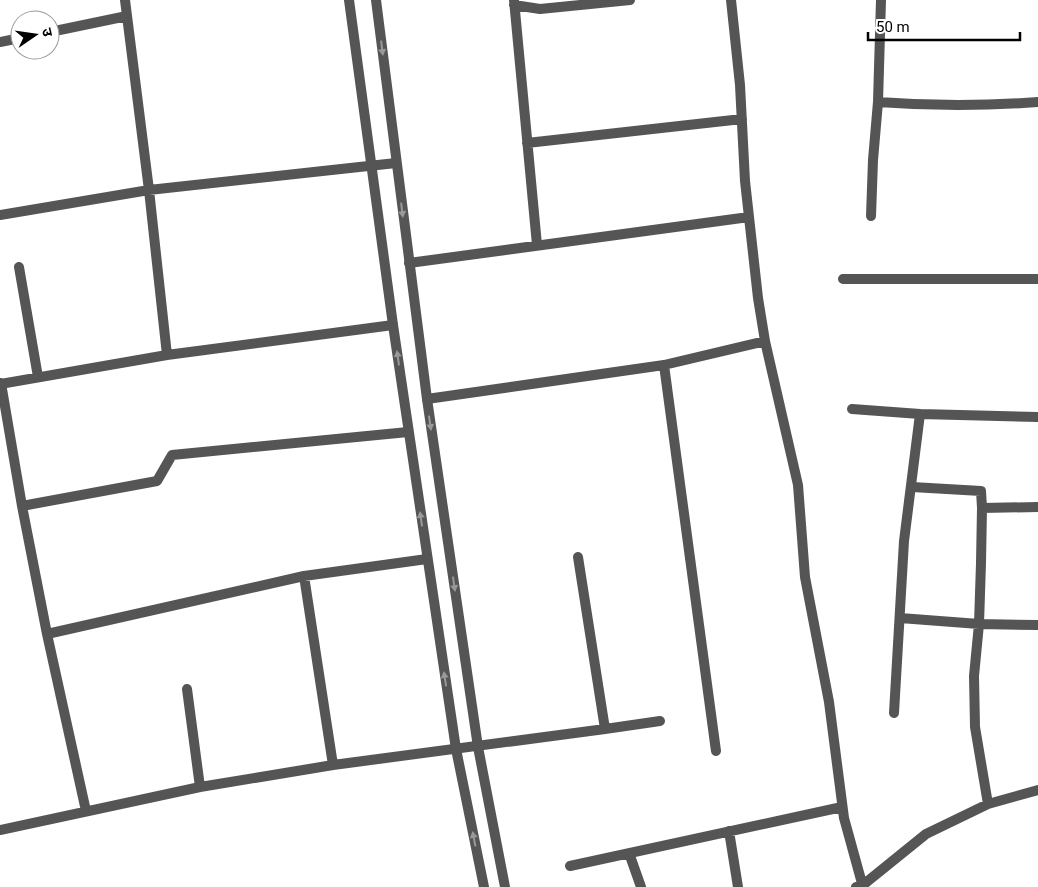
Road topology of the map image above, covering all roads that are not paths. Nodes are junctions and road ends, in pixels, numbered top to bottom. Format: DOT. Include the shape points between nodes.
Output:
graph roads {
  1 [pos="125,0"];
  2 [pos="350,0"];
  3 [pos="376,0"];
  4 [pos="630,0"];
  5 [pos="731,0"];
  6 [pos="881,0"];
  7 [pos="514,2"];
  8 [pos="127,16"];
  9 [pos="60,30"];
  10 [pos="878,102"];
  11 [pos="1038,102"];
  12 [pos="742,119"];
  13 [pos="527,143"];
  14 [pos="396,163"];
  15 [pos="371,166"];
  16 [pos="149,190"];
  17 [pos="0,215"];
  18 [pos="872,216"];
  19 [pos="749,218"];
  20 [pos="537,245"];
  21 [pos="409,263"];
  22 [pos="18,266"];
  23 [pos="844,279"];
  24 [pos="1038,279"];
  25 [pos="393,325"];
  26 [pos="765,341"];
  27 [pos="167,355"];
  28 [pos="664,365"];
  29 [pos="38,377"];
  30 [pos="1,383"];
  31 [pos="427,400"];
  32 [pos="852,409"];
  33 [pos="920,414"];
  34 [pos="1038,417"];
  35 [pos="408,432"];
  36 [pos="912,487"];
  37 [pos="22,506"];
  38 [pos="1038,507"];
  39 [pos="982,508"];
  40 [pos="578,557"];
  41 [pos="427,559"];
  42 [pos="304,576"];
  43 [pos="900,618"];
  44 [pos="979,624"];
  45 [pos="1038,625"];
  46 [pos="47,634"];
  47 [pos="187,688"];
  48 [pos="894,713"];
  49 [pos="660,721"];
  50 [pos="604,730"];
  51 [pos="478,746"];
  52 [pos="456,750"];
  53 [pos="716,751"];
  54 [pos="333,765"];
  55 [pos="200,786"];
  56 [pos="1038,790"];
  57 [pos="988,804"];
  58 [pos="842,807"];
  59 [pos="86,811"];
  60 [pos="0,830"];
  61 [pos="729,831"];
  62 [pos="629,853"];
  63 [pos="570,866"];
  64 [pos="861,886"];
  65 [pos="484,887"];
  66 [pos="505,887"];
  67 [pos="640,887"];
  68 [pos="738,887"];
  1 -- 8 [label="street"];
  2 -- 15 [label="street"];
  3 -- 14 [label="street, one-way"];
  4 -- 7 [label="street" via="540,9"];
  5 -- 12 [label="street"];
  6 -- 10 [label="street"];
  7 -- 13 [label="street"];
  8 -- 9 [label="street"];
  8 -- 16 [label="street"];
  10 -- 11 [label="street" via="928,105"];
  10 -- 18 [label="street"];
  12 -- 13 [label="street"];
  12 -- 19 [label="street"];
  13 -- 20 [label="street"];
  14 -- 15 [label="street"];
  14 -- 21 [label="street, one-way"];
  15 -- 16 [label="street"];
  15 -- 25 [label="street"];
  16 -- 17 [label="street"];
  16 -- 27 [label="street"];
  19 -- 20 [label="street"];
  19 -- 26 [label="street"];
  20 -- 21 [label="street"];
  21 -- 31 [label="street"];
  22 -- 29 [label="street"];
  23 -- 24 [label="street"];
  25 -- 27 [label="street"];
  35 -- 25 [label="street, one-way"];
  26 -- 28 [label="street"];
  26 -- 58 [label="street" via="798,485 805,577 829,702"];
  27 -- 29 [label="street"];
  28 -- 31 [label="street"];
  28 -- 53 [label="street"];
  29 -- 30 [label="street"];
  30 -- 37 [label="street"];
  31 -- 51 [label="street, one-way"];
  32 -- 33 [label="street"];
  33 -- 34 [label="street"];
  33 -- 36 [label="street"];
  35 -- 37 [label="street" via="172,455 157,481"];
  41 -- 35 [label="street, one-way"];
  36 -- 39 [label="street" via="981,491"];
  36 -- 43 [label="street" via="904,541"];
  37 -- 46 [label="street"];
  38 -- 39 [label="street"];
  39 -- 44 [label="street"];
  40 -- 50 [label="street"];
  41 -- 42 [label="street"];
  52 -- 41 [label="street, one-way"];
  42 -- 46 [label="street"];
  42 -- 54 [label="street"];
  43 -- 44 [label="street"];
  43 -- 48 [label="street"];
  44 -- 45 [label="street"];
  44 -- 57 [label="street" via="974,676 975,727"];
  46 -- 59 [label="street"];
  47 -- 55 [label="street"];
  49 -- 50 [label="street"];
  50 -- 51 [label="street"];
  51 -- 52 [label="street"];
  51 -- 66 [label="street"];
  52 -- 54 [label="street"];
  65 -- 52 [label="street, one-way"];
  54 -- 55 [label="street"];
  55 -- 59 [label="street"];
  56 -- 57 [label="street"];
  57 -- 64 [label="street" via="926,834"];
  58 -- 61 [label="street"];
  58 -- 64 [label="street"];
  59 -- 60 [label="street"];
  61 -- 62 [label="street"];
  61 -- 68 [label="street"];
  62 -- 63 [label="street"];
  62 -- 67 [label="street"];
}
